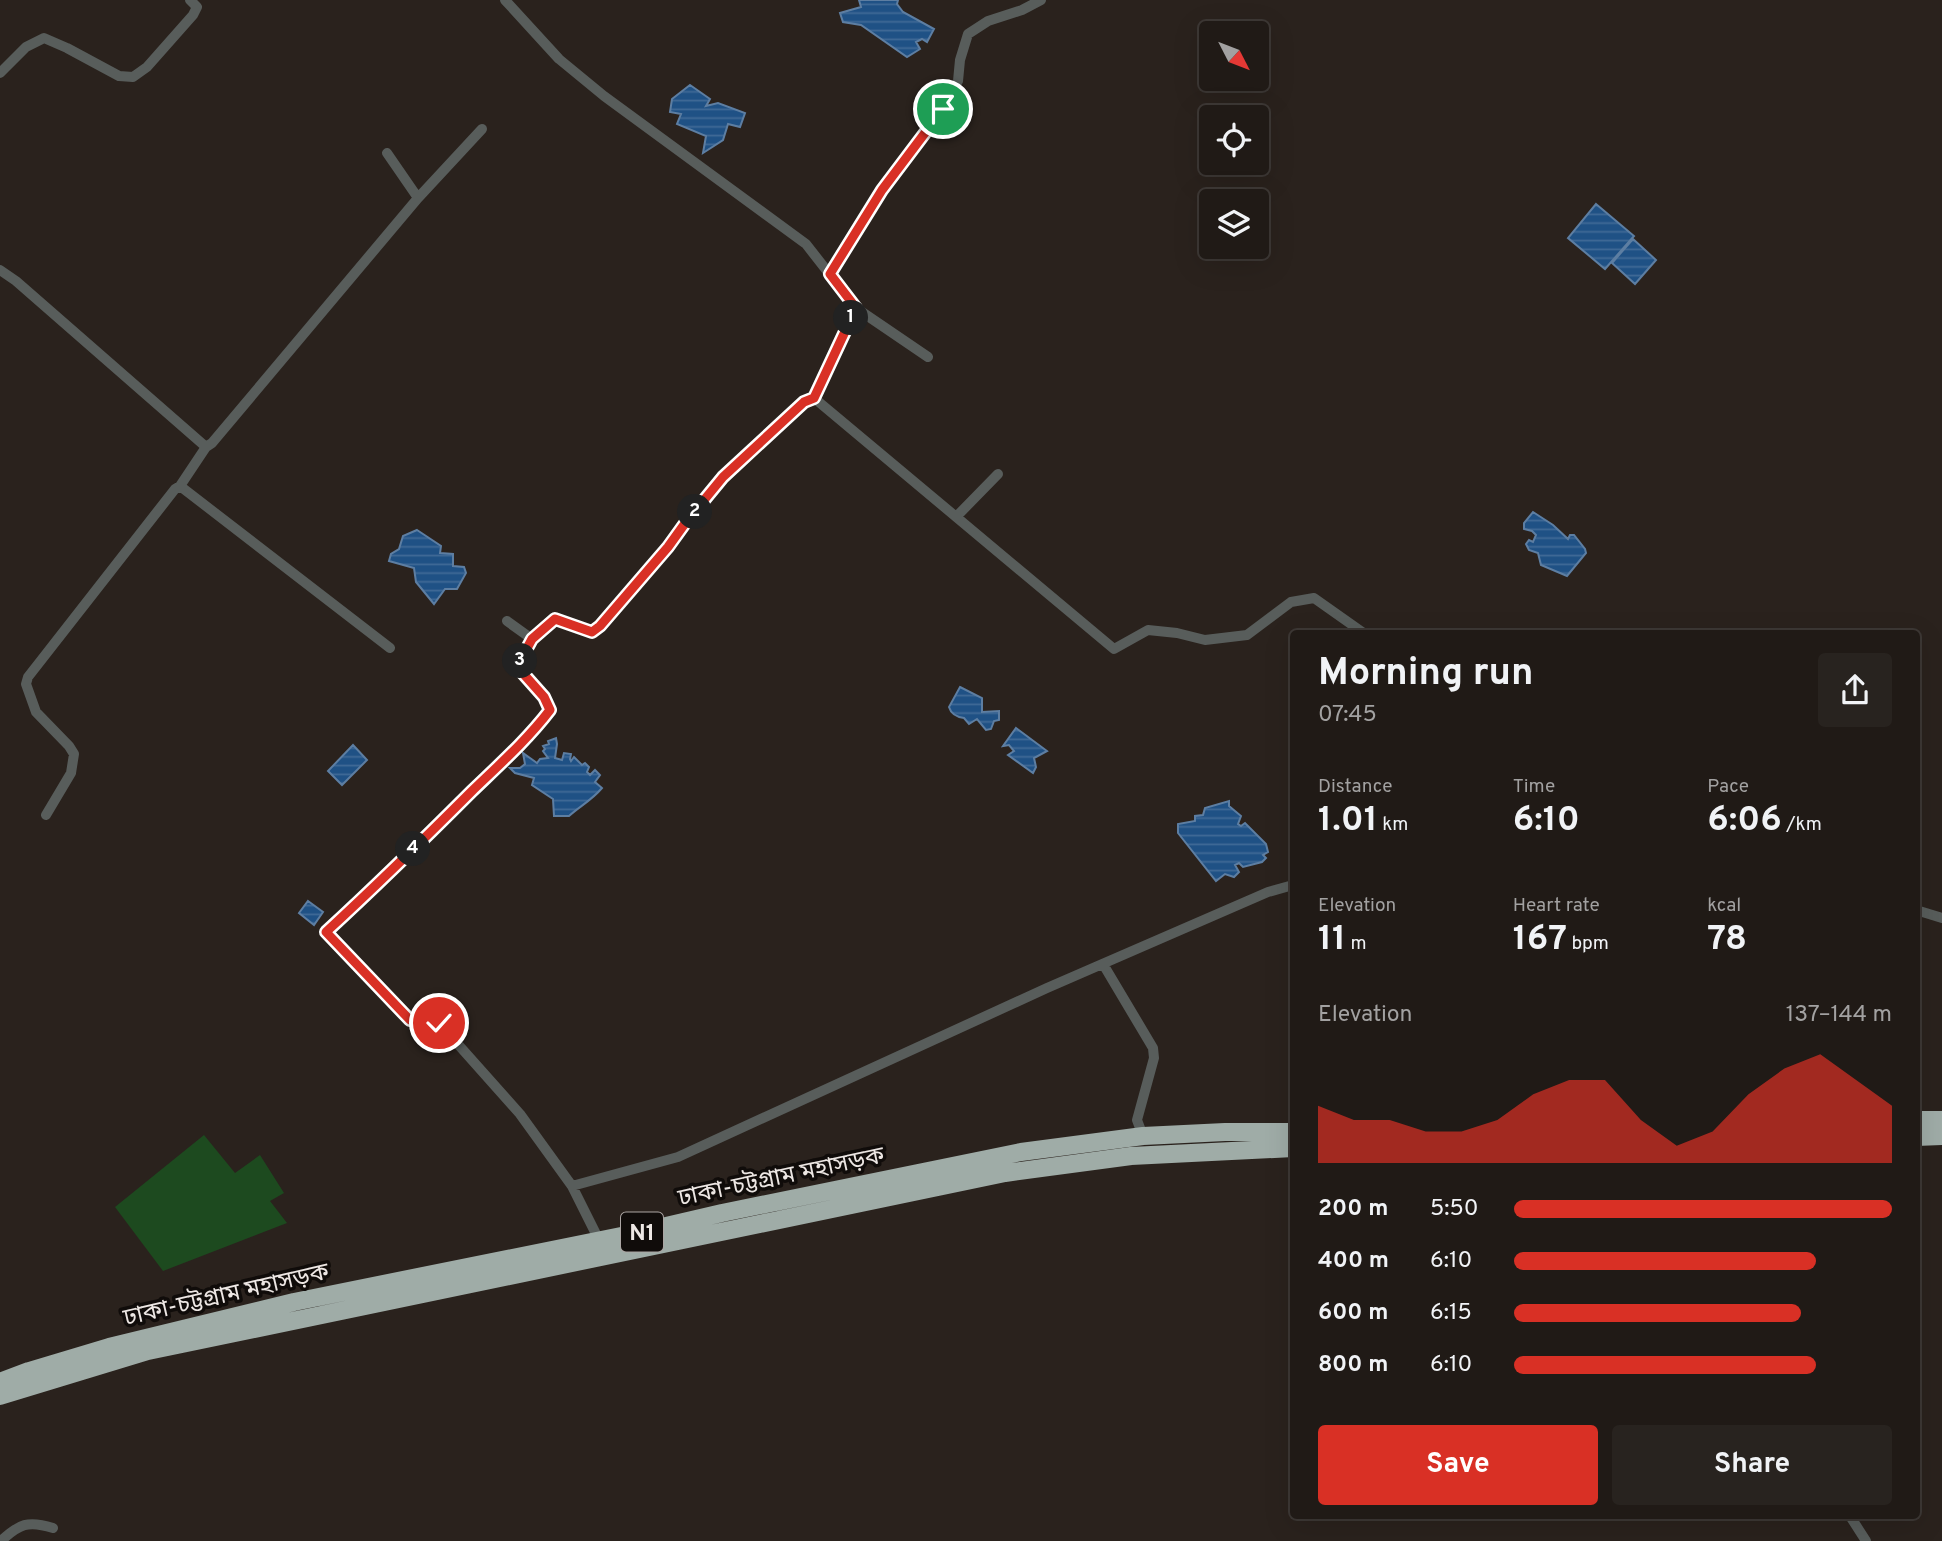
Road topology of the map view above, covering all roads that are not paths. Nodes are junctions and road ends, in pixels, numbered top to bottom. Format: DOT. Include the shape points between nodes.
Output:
graph roads {
  1 [pos="190,0"];
  2 [pos="505,0"];
  3 [pos="1041,0"];
  4 [pos="0,73"];
  5 [pos="482,130"];
  6 [pos="387,153"];
  7 [pos="418,198"];
  8 [pos="0,270"];
  9 [pos="830,274"];
  10 [pos="856,308"];
  11 [pos="928,357"];
  12 [pos="814,398"];
  13 [pos="206,447"];
  14 [pos="998,474"];
  15 [pos="180,486"];
  16 [pos="956,517"];
  17 [pos="507,621"];
  18 [pos="1359,630"];
  19 [pos="532,639"];
  20 [pos="390,648"];
  21 [pos="46,815"];
  22 [pos="1290,886"];
  23 [pos="1920,911"];
  24 [pos="1942,918"];
  25 [pos="1102,964"];
  26 [pos="1920,1120"];
  27 [pos="1942,1120"];
  28 [pos="1290,1132"];
  29 [pos="1143,1136"];
  30 [pos="1942,1136"];
  31 [pos="1920,1137"];
  32 [pos="1290,1148"];
  33 [pos="572,1186"];
  34 [pos="598,1240"];
  35 [pos="0,1382"];
  36 [pos="0,1396"];
  37 [pos="1852,1519"];
  38 [pos="53,1528"];
  39 [pos="1,1541"];
  40 [pos="1866,1541"];
  1 -- 4 [label="street" via="197,7 193,15 147,67 133,76 119,76 44,38 26,47"];
  2 -- 9 [label="street" via="559,59 806,244"];
  3 -- 9 [label="street" via="968,34 958,81 943,109 882,190"];
  5 -- 7 [label="street"];
  6 -- 7 [label="street"];
  7 -- 13 [label="street"];
  8 -- 13 [label="street"];
  9 -- 10 [label="street"];
  10 -- 11 [label="street"];
  10 -- 12 [label="street"];
  12 -- 16 [label="street"];
  12 -- 19 [label="street" via="804,402 723,477 600,626 592,632 555,619"];
  13 -- 15 [label="street"];
  14 -- 16 [label="street"];
  15 -- 20 [label="street"];
  15 -- 21 [label="street" via="28,677 26,684 36,712 74,754 71,773"];
  16 -- 18 [label="street" via="1114,649 1148,630 1205,640 1247,635 1291,602 1314,598"];
  17 -- 19 [label="street"];
  19 -- 33 [label="street" via="520,670 550,710 326,932 410,1020 439,1023 520,1114"];
  22 -- 25 [label="street"];
  23 -- 24 [label="street"];
  25 -- 29 [label="street" via="1153,1048 1138,1120"];
  25 -- 33 [label="street" via="678,1157"];
  26 -- 27 [label="highway"];
  28 -- 29 [label="highway, ঢাকা-চট্টগ্রাম মহাসড়ক / N1"];
  29 -- 34 [label="highway, ঢাকা-চট্টগ্রাম মহাসড়ক / N1" via="1021,1152"];
  30 -- 31 [label="highway"];
  32 -- 36 [label="highway, ঢাকা-চট্টগ্রাম মহাসড়ক / N1" via="1131,1156 1005,1173 148,1351"];
  33 -- 34 [label="street"];
  34 -- 35 [label="highway, ঢাকা-চট্টগ্রাম মহাসড়ক / N1" via="294,1302 109,1347"];
  37 -- 40 [label="street"];
  38 -- 39 [label="street" via="26,1524"];
}
